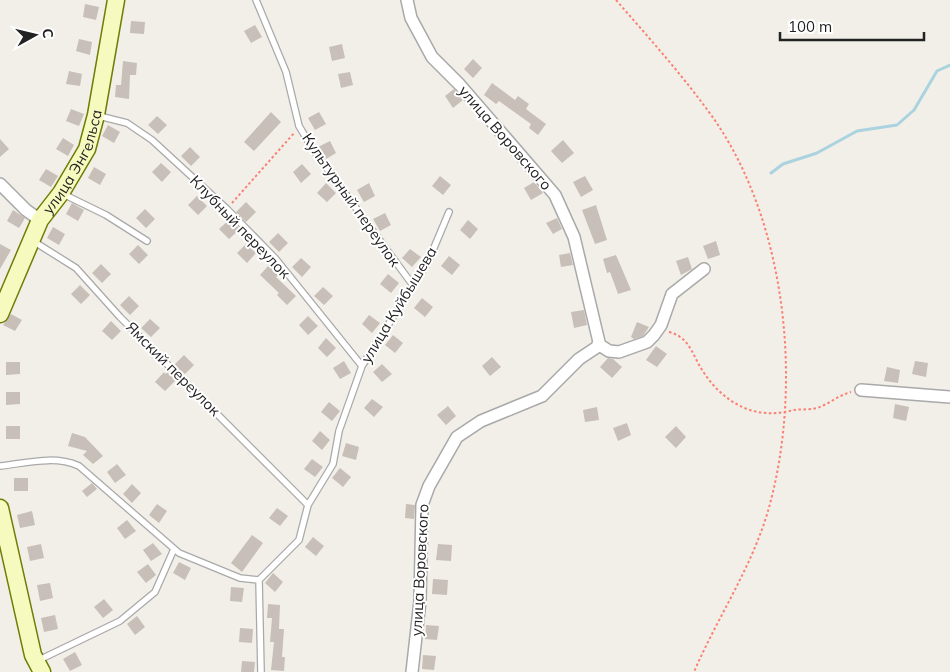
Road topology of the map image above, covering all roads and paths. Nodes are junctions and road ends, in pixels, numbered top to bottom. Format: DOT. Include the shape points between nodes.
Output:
graph roads {
  1 [pos="116,0"];
  2 [pos="256,0"];
  3 [pos="407,0"];
  4 [pos="616,0"];
  5 [pos="96,115"];
  6 [pos="300,126"];
  7 [pos="0,184"];
  8 [pos="61,193"];
  9 [pos="227,208"];
  10 [pos="449,212"];
  11 [pos="40,220"];
  12 [pos="32,240"];
  13 [pos="147,241"];
  14 [pos="704,269"];
  15 [pos="412,284"];
  16 [pos="0,314"];
  17 [pos="657,330"];
  18 [pos="598,344"];
  19 [pos="362,366"];
  20 [pos="861,390"];
  21 [pos="950,397"];
  22 [pos="785,412"];
  23 [pos="0,466"];
  24 [pos="308,505"];
  25 [pos="0,508"];
  26 [pos="174,549"];
  27 [pos="259,580"];
  28 [pos="39,667"];
  29 [pos="261,672"];
  30 [pos="412,672"];
  31 [pos="694,672"];
  1 -- 5 [label="street, улица Энгельса"];
  2 -- 6 [label="lane, Культурный переулок" via="286,72"];
  3 -- 18 [label="street, улица Воровского" via="411,18 432,57 555,196 574,236"];
  4 -- 22 [label="path" via="714,120 745,174 766,234 779,290 784,330"];
  5 -- 8 [label="street, улица Энгельса" via="87,149"];
  5 -- 9 [label="lane, Клубный переулок" via="127,123 152,140"];
  6 -- 9 [label="path"];
  6 -- 15 [label="lane, Культурный переулок" via="314,151"];
  7 -- 11 [label="street"];
  8 -- 11 [label="street, улица Энгельса"];
  8 -- 13 [label="lane" via="106,215"];
  9 -- 19 [label="lane, Клубный переулок" via="275,258"];
  10 -- 15 [label="lane, улица Куйбышева" via="428,262"];
  11 -- 12 [label="street, улица Энгельса"];
  12 -- 16 [label="street, улица Энгельса"];
  12 -- 24 [label="lane, Ямский переулок" via="76,268 120,317"];
  14 -- 17 [label="street" via="672,294"];
  15 -- 19 [label="lane, улица Куйбышева"];
  17 -- 18 [label="street" via="647,342 620,352 609,351"];
  17 -- 22 [label="path" via="679,335 691,348 712,385 733,401 752,411 768,414"];
  18 -- 30 [label="street, улица Воровского" via="542,396 469,427 457,437 437,472 422,505 420,601"];
  19 -- 24 [label="lane, улица Куйбышева" via="339,431 333,464"];
  20 -- 21 [label="street"];
  20 -- 22 [label="path" via="840,395 816,408"];
  22 -- 31 [label="path" via="780,461 768,512 748,563"];
  23 -- 26 [label="lane" via="58,459 80,466"];
  24 -- 27 [label="lane, улица Куйбышева" via="299,540"];
  25 -- 28 [label="street" via="33,654"];
  26 -- 27 [label="lane" via="240,578"];
  26 -- 28 [label="lane" via="155,592 120,621"];
  27 -- 29 [label="lane"];
}
